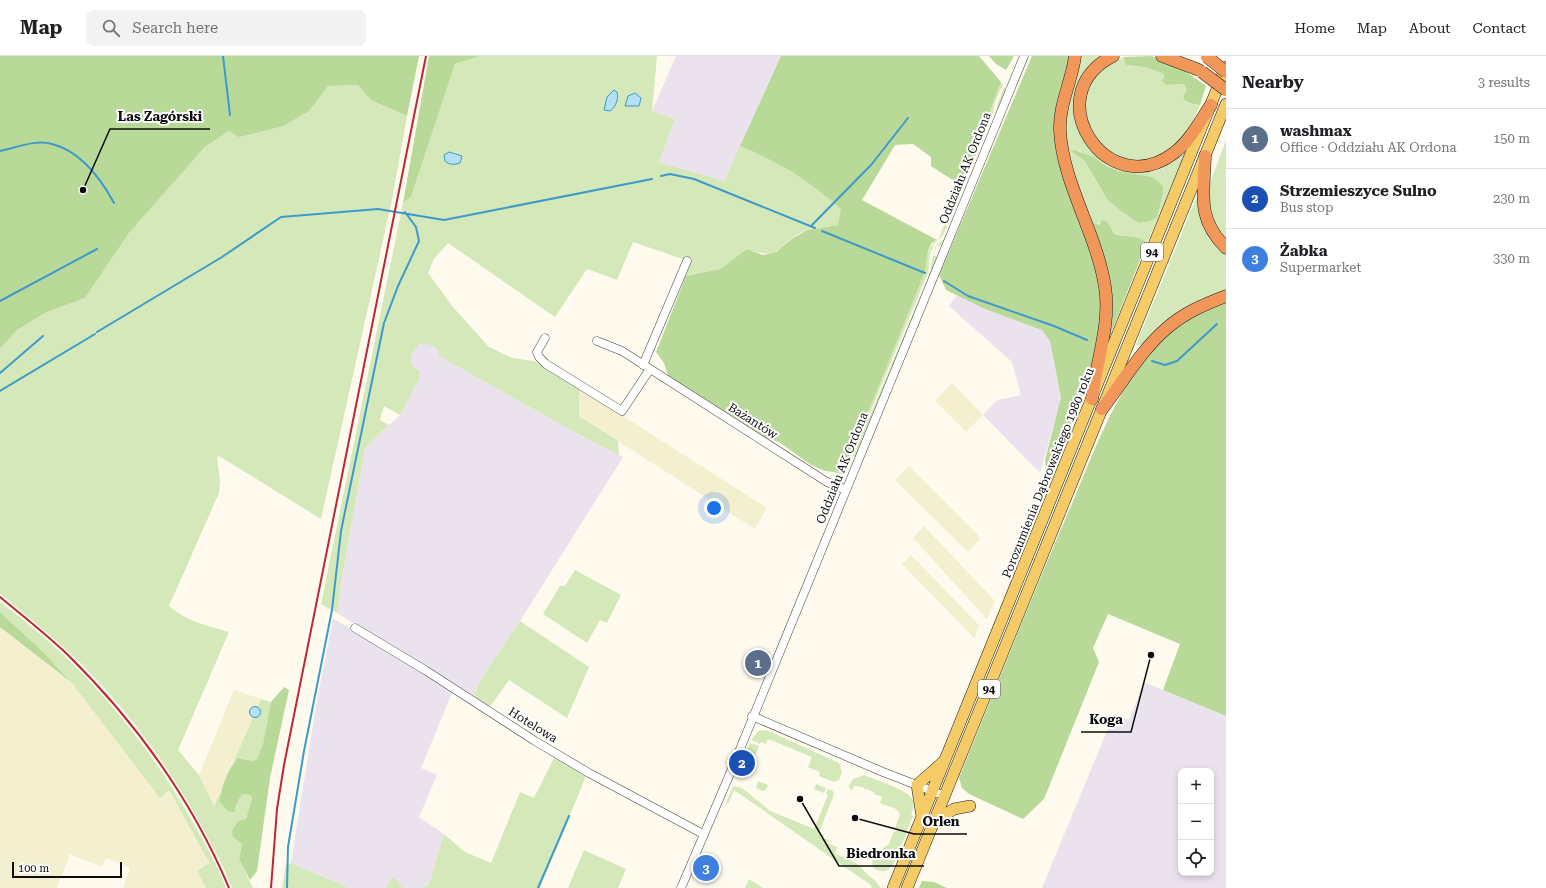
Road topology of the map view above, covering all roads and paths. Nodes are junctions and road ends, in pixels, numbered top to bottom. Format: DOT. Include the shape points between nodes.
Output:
graph roads {
  1 [pos="1024,56"];
  2 [pos="1074,56"];
  3 [pos="1113,56"];
  4 [pos="1162,56"];
  5 [pos="1181,56"];
  6 [pos="1206,57"];
  7 [pos="1226,67"];
  8 [pos="1200,71"];
  9 [pos="1226,72"];
  10 [pos="1226,90"];
  11 [pos="1226,104"];
  12 [pos="1211,105"];
  13 [pos="1205,156"];
  14 [pos="1226,248"];
  15 [pos="687,261"];
  16 [pos="1226,296"];
  17 [pos="545,338"];
  18 [pos="598,341"];
  19 [pos="646,367"];
  20 [pos="1092,399"];
  21 [pos="1102,410"];
  22 [pos="846,490"];
  23 [pos="355,628"];
  24 [pos="752,716"];
  25 [pos="945,760"];
  26 [pos="917,785"];
  27 [pos="932,791"];
  28 [pos="945,796"];
  29 [pos="970,806"];
  30 [pos="922,817"];
  31 [pos="934,822"];
  32 [pos="703,834"];
  33 [pos="681,888"];
  34 [pos="893,888"];
  35 [pos="907,888"];
  1 -- 22 [label="street, Oddziału AK Ordona"];
  2 -- 20 [label="highway" via="1060,114 1061,142 1074,192 1097,250 1107,301"];
  3 -- 12 [label="highway" via="1099,65 1086,80 1080,97 1080,107 1090,141 1097,150 1113,160 1138,166 1166,158 1183,145"];
  4 -- 8 [label="highway"];
  5 -- 8 [label="highway"];
  6 -- 9 [label="highway, bridge"];
  7 -- 12 [label="main road, Porozumienia Dąbrowskiego 1980 roku / 94"];
  8 -- 10 [label="highway, bridge"];
  11 -- 13 [label="main road, 94"];
  12 -- 20 [label="main road, Porozumienia Dąbrowskiego 1980 roku / 94"];
  13 -- 14 [label="highway" via="1206,217 1211,230"];
  13 -- 21 [label="main road, 94"];
  15 -- 19 [label="street"];
  16 -- 21 [label="highway" via="1197,308 1167,327 1138,360"];
  17 -- 19 [label="street" via="537,352 546,364 622,411"];
  18 -- 19 [label="street, Bażantów" via="622,351"];
  19 -- 22 [label="street, Bażantów" via="827,482"];
  20 -- 25 [label="main road, Porozumienia Dąbrowskiego 1980 roku / 94"];
  21 -- 28 [label="main road, 94"];
  22 -- 24 [label="street, Oddziału AK Ordona"];
  23 -- 32 [label="street, Hotelowa" via="589,773"];
  24 -- 26 [label="street"];
  24 -- 32 [label="street, Oddziału AK Ordona"];
  25 -- 26 [label="main road"];
  25 -- 27 [label="main road, Porozumienia Dąbrowskiego 1980 roku / 94"];
  26 -- 27 [label="street"];
  26 -- 30 [label="main road"];
  27 -- 28 [label="street"];
  27 -- 30 [label="main road, Porozumienia Dąbrowskiego 1980 roku / 94"];
  28 -- 31 [label="main road, 94"];
  29 -- 31 [label="main road" via="954,809"];
  30 -- 34 [label="main road, Porozumienia Dąbrowskiego 1980 roku / 94"];
  31 -- 35 [label="main road, 94"];
  32 -- 33 [label="street, Oddziału AK Ordona"];
}
